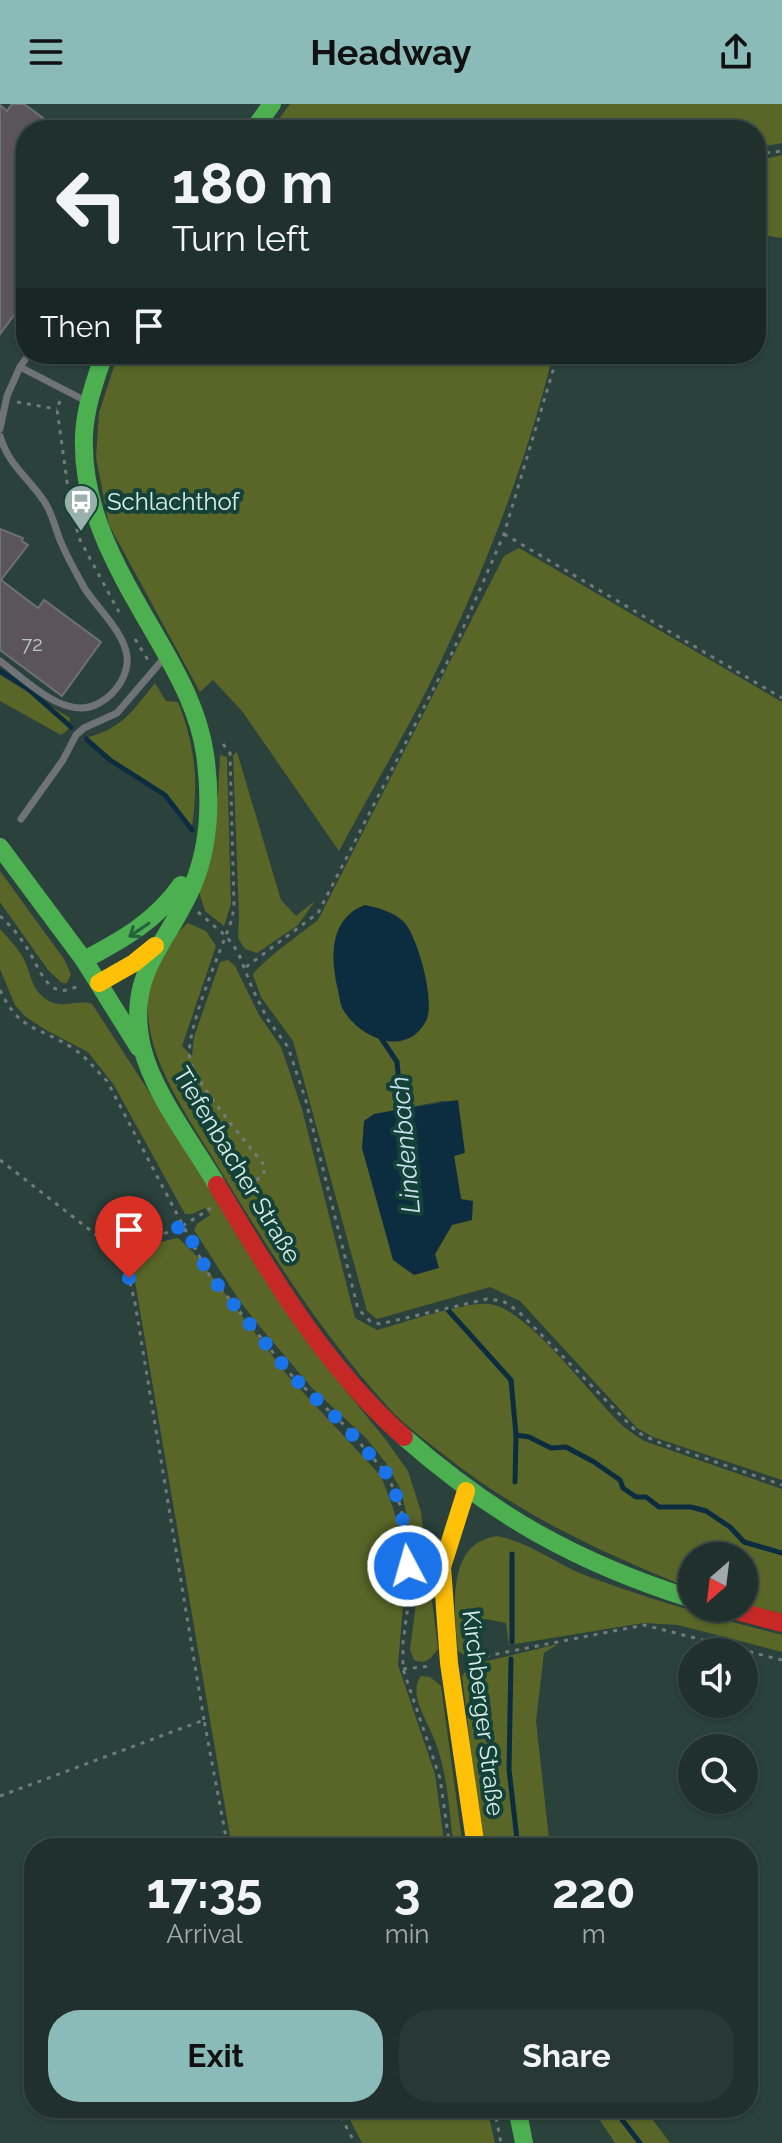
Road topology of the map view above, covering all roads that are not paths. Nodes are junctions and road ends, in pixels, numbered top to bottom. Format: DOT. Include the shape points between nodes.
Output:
graph roads {
  1 [pos="22,364"];
  2 [pos="101,364"];
  3 [pos="20,367"];
  4 [pos="88,402"];
  5 [pos="0,429"];
  6 [pos="0,436"];
  7 [pos="167,655"];
  8 [pos="0,661"];
  9 [pos="206,818"];
  10 [pos="21,819"];
  11 [pos="0,847"];
  12 [pos="166,934"];
  13 [pos="92,973"];
  14 [pos="145,1058"];
  15 [pos="466,1491"];
  16 [pos="678,1595"];
  17 [pos="758,1617"];
  18 [pos="782,1623"];
  19 [pos="475,1838"];
  20 [pos="519,2118"];
  21 [pos="524,2143"];
  1 -- 3 [label="lane"];
  2 -- 4 [label="main road, Tiefenbacher Straße"];
  3 -- 4 [label="lane"];
  3 -- 5 [label="lane"];
  4 -- 7 [label="main road, Tiefenbacher Straße" via="83,459 91,510 115,566"];
  6 -- 8 [label="lane" via="15,469 51,512 71,564 122,642 127,664 120,683 104,700 78,708 51,699"];
  7 -- 9 [label="main road, Tiefenbacher Straße" via="199,726 206,761"];
  7 -- 10 [label="lane" via="117,713 76,735"];
  9 -- 12 [label="main road, Tiefenbacher Straße" via="201,863"];
  9 -- 13 [label="main road, Tiefenbacher Straße, one-way" via="191,865 167,905"];
  11 -- 13 [label="main road"];
  12 -- 13 [label="main road, Tiefenbacher Straße" via="134,963"];
  12 -- 14 [label="main road, Tiefenbacher Straße" via="139,991"];
  13 -- 14 [label="main road"];
  14 -- 15 [label="main road, Tiefenbacher Straße" via="231,1208 320,1345 367,1401"];
  15 -- 16 [label="main road, Tiefenbacher Straße" via="575,1556"];
  15 -- 19 [label="main road, Kirchberger Straße" via="442,1567 449,1663"];
  17 -- 18 [label="main road"];
  20 -- 21 [label="main road"];
}
